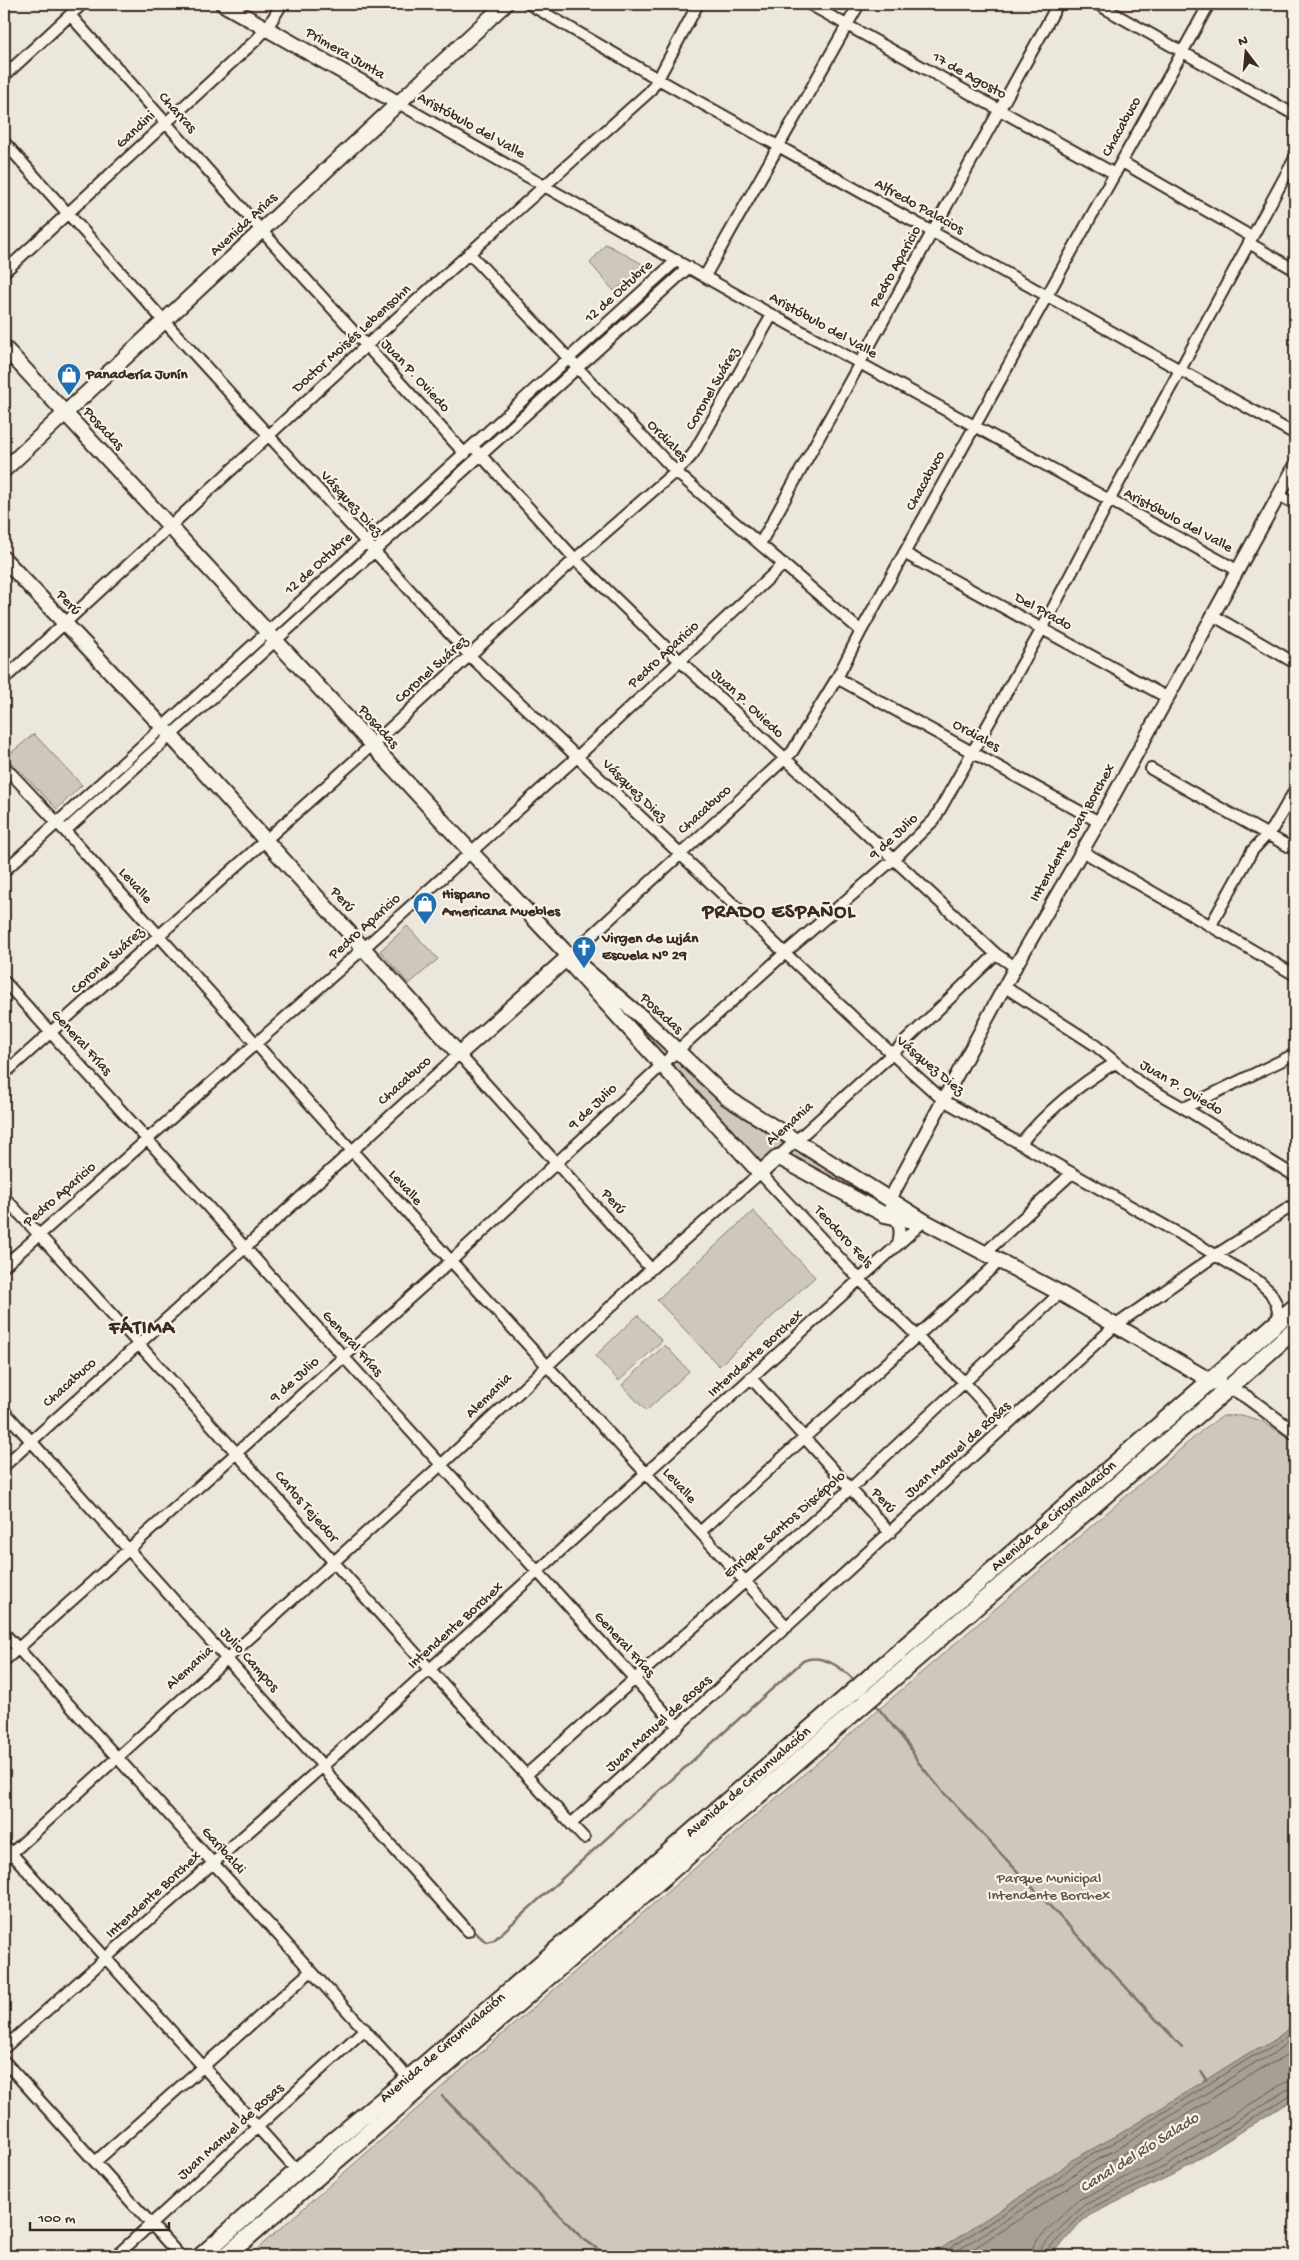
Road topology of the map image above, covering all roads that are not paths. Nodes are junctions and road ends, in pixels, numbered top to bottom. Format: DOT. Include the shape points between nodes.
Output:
graph roads {
  1 [pos="82,4"];
  2 [pos="223,4"];
  3 [pos="282,4"];
  4 [pos="503,4"];
  5 [pos="529,4"];
  6 [pos="698,4"];
  7 [pos="809,4"];
  8 [pos="859,4"];
  9 [pos="1058,4"];
  10 [pos="1097,4"];
  11 [pos="1209,4"];
  12 [pos="70,14"];
  13 [pos="847,25"];
  14 [pos="267,28"];
  15 [pos="1182,52"];
  16 [pos="4,76"];
  17 [pos="658,79"];
  18 [pos="398,103"];
  19 [pos="1000,110"];
  20 [pos="1295,115"];
  21 [pos="166,123"];
  22 [pos="4,142"];
  23 [pos="778,146"];
  24 [pos="1295,158"];
  25 [pos="1122,162"];
  26 [pos="1115,174"];
  27 [pos="545,185"];
  28 [pos="67,213"];
  29 [pos="262,231"];
  30 [pos="932,232"];
  31 [pos="1251,240"];
  32 [pos="469,254"];
  33 [pos="677,260"];
  34 [pos="689,267"];
  35 [pos="1295,270"];
  36 [pos="4,272"];
  37 [pos="705,276"];
  38 [pos="1047,296"];
  39 [pos="772,315"];
  40 [pos="164,321"];
  41 [pos="366,346"];
  42 [pos="4,347"];
  43 [pos="569,359"];
  44 [pos="860,363"];
  45 [pos="578,369"];
  46 [pos="1180,370"];
  47 [pos="66,414"];
  48 [pos="976,426"];
  49 [pos="1295,434"];
  50 [pos="268,436"];
  51 [pos="469,450"];
  52 [pos="481,456"];
  53 [pos="1295,466"];
  54 [pos="4,470"];
  55 [pos="676,472"];
  56 [pos="1279,495"];
  57 [pos="1109,501"];
  58 [pos="1295,504"];
  59 [pos="170,526"];
  60 [pos="366,542"];
  61 [pos="760,544"];
  62 [pos="375,552"];
  63 [pos="904,553"];
  64 [pos="4,559"];
  65 [pos="575,559"];
  66 [pos="784,564"];
  67 [pos="1237,570"];
  68 [pos="1214,616"];
  69 [pos="64,623"];
  70 [pos="1042,629"];
  71 [pos="861,630"];
  72 [pos="272,635"];
  73 [pos="470,656"];
  74 [pos="680,661"];
  75 [pos="1295,663"];
  76 [pos="838,678"];
  77 [pos="4,679"];
  78 [pos="1168,698"];
  79 [pos="166,731"];
  80 [pos="372,745"];
  81 [pos="974,752"];
  82 [pos="577,757"];
  83 [pos="784,760"];
  84 [pos="4,766"];
  85 [pos="1151,769"];
  86 [pos="1295,790"];
  87 [pos="57,822"];
  88 [pos="1099,822"];
  89 [pos="65,831"];
  90 [pos="1268,834"];
  91 [pos="265,840"];
  92 [pos="1295,850"];
  93 [pos="1082,851"];
  94 [pos="471,852"];
  95 [pos="680,855"];
  96 [pos="895,858"];
  97 [pos="4,871"];
  98 [pos="1211,925"];
  99 [pos="159,935"];
  100 [pos="364,948"];
  101 [pos="785,953"];
  102 [pos="996,954"];
  103 [pos="568,957"];
  104 [pos="1015,967"];
  105 [pos="1295,974"];
  106 [pos="4,982"];
  107 [pos="1005,987"];
  108 [pos="50,1032"];
  109 [pos="256,1043"];
  110 [pos="676,1050"];
  111 [pos="459,1054"];
  112 [pos="892,1054"];
  113 [pos="1295,1054"];
  114 [pos="662,1064"];
  115 [pos="1115,1064"];
  116 [pos="4,1074"];
  117 [pos="943,1100"];
  118 [pos="1184,1108"];
  119 [pos="147,1139"];
  120 [pos="796,1141"];
  121 [pos="1020,1144"];
  122 [pos="352,1151"];
  123 [pos="778,1157"];
  124 [pos="556,1162"];
  125 [pos="760,1173"];
  126 [pos="1072,1173"];
  127 [pos="1295,1176"];
  128 [pos="4,1197"];
  129 [pos="890,1199"];
  130 [pos="1295,1204"];
  131 [pos="895,1218"];
  132 [pos="924,1221"];
  133 [pos="38,1234"];
  134 [pos="898,1245"];
  135 [pos="245,1248"];
  136 [pos="985,1253"];
  137 [pos="1216,1255"];
  138 [pos="451,1261"];
  139 [pos="1000,1261"];
  140 [pos="4,1266"];
  141 [pos="651,1269"];
  142 [pos="860,1280"];
  143 [pos="1060,1293"];
  144 [pos="1295,1307"];
  145 [pos="1280,1320"];
  146 [pos="1116,1325"];
  147 [pos="1295,1328"];
  148 [pos="917,1337"];
  149 [pos="138,1343"];
  150 [pos="343,1356"];
  151 [pos="546,1366"];
  152 [pos="751,1378"];
  153 [pos="1211,1380"];
  154 [pos="964,1382"];
  155 [pos="1230,1387"];
  156 [pos="4,1411"];
  157 [pos="1006,1427"];
  158 [pos="1295,1433"];
  159 [pos="805,1438"];
  160 [pos="31,1441"];
  161 [pos="238,1452"];
  162 [pos="441,1465"];
  163 [pos="4,1466"];
  164 [pos="646,1473"];
  165 [pos="850,1489"];
  166 [pos="700,1532"];
  167 [pos="890,1533"];
  168 [pos="129,1549"];
  169 [pos="333,1562"];
  170 [pos="538,1572"];
  171 [pos="744,1581"];
  172 [pos="787,1627"];
  173 [pos="4,1633"];
  174 [pos="18,1648"];
  175 [pos="226,1658"];
  176 [pos="4,1662"];
  177 [pos="430,1670"];
  178 [pos="635,1680"];
  179 [pos="678,1727"];
  180 [pos="116,1756"];
  181 [pos="323,1766"];
  182 [pos="526,1775"];
  183 [pos="571,1824"];
  184 [pos="584,1838"];
  185 [pos="4,1845"];
  186 [pos="8,1857"];
  187 [pos="213,1863"];
  188 [pos="468,1932"];
  189 [pos="106,1957"];
  190 [pos="311,1971"];
  191 [pos="365,2030"];
  192 [pos="4,2048"];
  193 [pos="4,2061"];
  194 [pos="203,2066"];
  195 [pos="414,2084"];
  196 [pos="259,2128"];
  197 [pos="95,2162"];
  198 [pos="297,2171"];
  199 [pos="151,2224"];
  200 [pos="116,2256"];
  201 [pos="180,2256"];
  202 [pos="201,2256"];
  203 [pos="226,2256"];
  1 -- 12 [label="street"];
  2 -- 14 [label="main road, Primera Junta"];
  3 -- 14 [label="street, Gandini"];
  4 -- 18 [label="main road, Avenida Arias"];
  5 -- 17 [label="street, Alfredo Palacios"];
  6 -- 17 [label="street, Doctor Moisés Lebensohn"];
  7 -- 13 [label="street, 17 de Agosto"];
  8 -- 13 [label="street"];
  9 -- 19 [label="street, Pedro Aparicio"];
  10 -- 15 [label="street"];
  11 -- 15 [label="street, Chacabuco"];
  12 -- 16 [label="street"];
  12 -- 21 [label="street, Charras"];
  13 -- 19 [label="street, 17 de Agosto"];
  13 -- 23 [label="street"];
  14 -- 18 [label="main road, Primera Junta"];
  14 -- 21 [label="street, Gandini"];
  15 -- 20 [label="street"];
  15 -- 25 [label="street, Chacabuco"];
  17 -- 23 [label="street, Alfredo Palacios"];
  17 -- 27 [label="street, Doctor Moisés Lebensohn" via="648,92"];
  18 -- 27 [label="street, Aristóbulo del Valle"];
  18 -- 29 [label="main road, Avenida Arias"];
  19 -- 26 [label="street, 17 de Agosto"];
  19 -- 30 [label="street, Pedro Aparicio"];
  21 -- 28 [label="street, Gandini"];
  21 -- 29 [label="street, Charras"];
  22 -- 28 [label="street, Vásquez Diez"];
  23 -- 30 [label="street, Alfredo Palacios"];
  23 -- 37 [label="street"];
  24 -- 31 [label="street, 9 de Julio"];
  25 -- 26 [label="street, Chacabuco"];
  25 -- 31 [label="street"];
  26 -- 38 [label="street, Chacabuco"];
  27 -- 32 [label="street, Doctor Moisés Lebensohn"];
  27 -- 33 [label="street, Aristóbulo del Valle"];
  28 -- 36 [label="street, Gandini"];
  28 -- 40 [label="street, Vásquez Diez"];
  29 -- 40 [label="main road, Avenida Arias"];
  29 -- 41 [label="street, Juan P. Oviedo"];
  30 -- 38 [label="street, Alfredo Palacios"];
  30 -- 44 [label="street, Pedro Aparicio"];
  31 -- 35 [label="street"];
  31 -- 46 [label="street, 9 de Julio"];
  32 -- 41 [label="street, Doctor Moisés Lebensohn"];
  32 -- 43 [label="street, Ordiales"];
  33 -- 34 [label="street, Aristóbulo del Valle"];
  33 -- 43 [label="street, 12 de Octubre"];
  34 -- 37 [label="street, Aristóbulo del Valle"];
  34 -- 45 [label="street, 12 de Octubre"];
  37 -- 39 [label="street, Aristóbulo del Valle"];
  38 -- 46 [label="street, Alfredo Palacios"];
  38 -- 48 [label="street, Chacabuco"];
  39 -- 44 [label="street, Aristóbulo del Valle"];
  39 -- 55 [label="street, Coronel Suárez" via="693,454"];
  40 -- 47 [label="main road, Avenida Arias"];
  40 -- 50 [label="street, Vásquez Diez"];
  41 -- 50 [label="street, Doctor Moisés Lebensohn"];
  41 -- 51 [label="street, Juan P. Oviedo"];
  42 -- 47 [label="main road, Posadas"];
  43 -- 45 [label="street, Ordiales"];
  43 -- 51 [label="street, 12 de Octubre"];
  44 -- 48 [label="street, Aristóbulo del Valle"];
  44 -- 61 [label="street, Pedro Aparicio"];
  45 -- 52 [label="street, 12 de Octubre"];
  45 -- 55 [label="street, Ordiales"];
  46 -- 49 [label="street, Alfredo Palacios"];
  46 -- 57 [label="street, 9 de Julio"];
  47 -- 54 [label="main road, Avenida Arias"];
  47 -- 59 [label="main road, Posadas"];
  48 -- 57 [label="street, Aristóbulo del Valle"];
  48 -- 63 [label="street, Chacabuco"];
  50 -- 59 [label="street, Doctor Moisés Lebensohn"];
  50 -- 60 [label="street, Vásquez Diez"];
  51 -- 52 [label="street, Juan P. Oviedo"];
  51 -- 60 [label="street, 12 de Octubre"];
  52 -- 62 [label="street, 12 de Octubre"];
  52 -- 65 [label="street, Juan P. Oviedo"];
  53 -- 56 [label="street, Intendente Juan Borchex"];
  55 -- 61 [label="street, Ordiales"];
  55 -- 65 [label="street, Coronel Suárez"];
  56 -- 58 [label="street"];
  56 -- 67 [label="street, Intendente Juan Borchex"];
  57 -- 67 [label="street, Aristóbulo del Valle"];
  57 -- 70 [label="street, 9 de Julio"];
  59 -- 69 [label="street, Doctor Moisés Lebensohn"];
  59 -- 72 [label="main road, Posadas"];
  60 -- 62 [label="street, Vásquez Diez"];
  60 -- 72 [label="street, 12 de Octubre"];
  61 -- 66 [label="street, Ordiales"];
  62 -- 72 [label="street, 12 de Octubre"];
  62 -- 73 [label="street, Vásquez Diez"];
  63 -- 70 [label="street, Del Prado"];
  63 -- 71 [label="street, Chacabuco"];
  64 -- 69 [label="main road, Perú"];
  65 -- 73 [label="street, Coronel Suárez"];
  65 -- 74 [label="street, Juan P. Oviedo"];
  66 -- 71 [label="street, Ordiales"];
  66 -- 74 [label="street, Pedro Aparicio"];
  67 -- 68 [label="street, Intendente Juan Borchex"];
  68 -- 75 [label="street"];
  68 -- 78 [label="street, Intendente Juan Borchex"];
  69 -- 77 [label="street, Doctor Moisés Lebensohn"];
  69 -- 79 [label="main road, Perú"];
  70 -- 78 [label="street, Del Prado"];
  70 -- 81 [label="street, 9 de Julio"];
  71 -- 76 [label="street, Chacabuco"];
  72 -- 79 [label="street, 12 de Octubre"];
  72 -- 80 [label="main road, Posadas"];
  73 -- 80 [label="street, Coronel Suárez"];
  73 -- 82 [label="street, Vásquez Diez"];
  74 -- 82 [label="street, Pedro Aparicio"];
  74 -- 83 [label="street, Juan P. Oviedo"];
  76 -- 81 [label="street, Ordiales"];
  76 -- 83 [label="street, Chacabuco"];
  78 -- 88 [label="street, Intendente Juan Borchex"];
  79 -- 87 [label="street, 12 de Octubre"];
  79 -- 89 [label="street, 12 de Octubre"];
  79 -- 91 [label="main road, Perú"];
  80 -- 91 [label="street, Coronel Suárez"];
  80 -- 94 [label="main road, Posadas"];
  81 -- 88 [label="street, Ordiales"];
  81 -- 96 [label="street, 9 de Julio" via="934,820"];
  82 -- 94 [label="street, Pedro Aparicio"];
  82 -- 95 [label="street, Vásquez Diez"];
  83 -- 95 [label="street, Chacabuco"];
  83 -- 96 [label="street, Juan P. Oviedo"];
  84 -- 87 [label="street, Levalle"];
  85 -- 90 [label="street"];
  86 -- 90 [label="street"];
  87 -- 89 [label="street, Levalle"];
  87 -- 97 [label="street, 12 de Octubre"];
  88 -- 93 [label="street, Intendente Juan Borchex"];
  89 -- 99 [label="street, Levalle"];
  90 -- 92 [label="street"];
  90 -- 98 [label="street" via="1252,851"];
  91 -- 99 [label="street, Coronel Suárez"];
  91 -- 100 [label="main road, Perú"];
  93 -- 98 [label="street"];
  93 -- 104 [label="street, Intendente Juan Borchex"];
  94 -- 100 [label="street, Pedro Aparicio"];
  94 -- 103 [label="main road, Posadas"];
  95 -- 101 [label="street, Vásquez Diez"];
  95 -- 103 [label="street, Chacabuco"];
  96 -- 101 [label="street, 9 de Julio"];
  96 -- 102 [label="street, Juan P. Oviedo"];
  98 -- 105 [label="street"];
  99 -- 108 [label="street, Coronel Suárez"];
  99 -- 109 [label="street, Levalle"];
  100 -- 109 [label="street, Pedro Aparicio"];
  100 -- 111 [label="main road, Perú"];
  101 -- 110 [label="street, 9 de Julio"];
  101 -- 112 [label="street, Vásquez Diez"];
  102 -- 104 [label="street, Juan P. Oviedo"];
  102 -- 112 [label="street, Alemania"];
  103 -- 110 [label="main road, Posadas" via="645,1020"];
  103 -- 111 [label="main road, Chacabuco"];
  103 -- 114 [label="main road, Posadas"];
  104 -- 107 [label="street, Intendente Juan Borchex"];
  106 -- 108 [label="street, General Frías"];
  107 -- 115 [label="street, Juan P. Oviedo" via="1078,1033"];
  107 -- 117 [label="street, Intendente Juan Borchex"];
  108 -- 116 [label="street, Coronel Suárez"];
  108 -- 119 [label="street, General Frías"];
  109 -- 119 [label="street, Pedro Aparicio"];
  109 -- 122 [label="street, Levalle"];
  110 -- 114 [label="street, 9 de Julio"];
  110 -- 120 [label="main road, Posadas" via="726,1098"];
  111 -- 122 [label="street, Chacabuco"];
  111 -- 124 [label="street, Perú"];
  112 -- 117 [label="street, Vásquez Diez"];
  112 -- 120 [label="street, Alemania"];
  113 -- 118 [label="street"];
  114 -- 124 [label="street, 9 de Julio"];
  114 -- 125 [label="main road, Teodoro Fels"];
  115 -- 118 [label="street, Juan P. Oviedo" via="1150,1090"];
  115 -- 121 [label="street" via="1060,1101"];
  117 -- 121 [label="street, Vásquez Diez"];
  117 -- 129 [label="street, Intendente Juan Borchex"];
  118 -- 127 [label="street, Juan P. Oviedo"];
  119 -- 133 [label="street, Pedro Aparicio"];
  119 -- 135 [label="street, General Frías"];
  120 -- 123 [label="street, Alemania"];
  120 -- 129 [label="main road, Posadas"];
  121 -- 126 [label="street, Vásquez Diez"];
  122 -- 135 [label="street, Chacabuco"];
  122 -- 138 [label="street, Levalle"];
  123 -- 125 [label="main road, Alemania"];
  123 -- 131 [label="main road"];
  124 -- 138 [label="street, 9 de Julio"];
  124 -- 141 [label="street, Perú"];
  125 -- 141 [label="street, Alemania"];
  125 -- 142 [label="street, Teodoro Fels"];
  126 -- 136 [label="street"];
  126 -- 137 [label="street, Vásquez Diez"];
  128 -- 133 [label="street, Carlos Tejedor"];
  129 -- 131 [label="street"];
  129 -- 132 [label="main road, Posadas"];
  130 -- 137 [label="street, Juan Manuel de Rosas"];
  131 -- 132 [label="main road"];
  131 -- 134 [label="street" via="900,1232"];
  132 -- 134 [label="street, Intendente Borchex"];
  132 -- 136 [label="main road, Posadas"];
  133 -- 140 [label="street, Pedro Aparicio"];
  133 -- 149 [label="street, Carlos Tejedor"];
  134 -- 142 [label="street, Intendente Borchex"];
  135 -- 149 [label="street, Chacabuco"];
  135 -- 150 [label="street, General Frías"];
  136 -- 139 [label="main road, Posadas"];
  137 -- 145 [label="street, Vásquez Diez" via="1270,1292"];
  137 -- 146 [label="street, Juan Manuel de Rosas"];
  138 -- 150 [label="street, 9 de Julio"];
  138 -- 151 [label="street, Levalle"];
  139 -- 143 [label="main road, Posadas"];
  139 -- 148 [label="street"];
  141 -- 151 [label="street, Alemania"];
  142 -- 148 [label="street, Teodoro Fels"];
  142 -- 152 [label="street, Intendente Borchex"];
  143 -- 146 [label="main road, Posadas"];
  143 -- 154 [label="street, Enrique Santos Discépolo"];
  144 -- 145 [label="highway, Avenida de Circunvalación"];
  145 -- 153 [label="highway, Avenida de Circunvalación"];
  146 -- 153 [label="main road, Posadas"];
  146 -- 157 [label="street, Juan Manuel de Rosas"];
  147 -- 155 [label="highway, Avenida de Circunvalación"];
  148 -- 154 [label="street, Teodoro Fels"];
  148 -- 159 [label="street"];
  149 -- 160 [label="street, Chacabuco"];
  149 -- 161 [label="street, Carlos Tejedor"];
  150 -- 161 [label="street, 9 de Julio"];
  150 -- 162 [label="street, General Frías"];
  151 -- 162 [label="street, Alemania"];
  151 -- 164 [label="street, Levalle"];
  152 -- 159 [label="street, Perú"];
  152 -- 164 [label="street, Intendente Borchex"];
  153 -- 155 [label="main road, Posadas"];
  153 -- 195 [label="highway, Avenida de Circunvalación"];
  154 -- 157 [label="street, Teodoro Fels"];
  154 -- 165 [label="street, Enrique Santos Discépolo"];
  155 -- 158 [label="street"];
  155 -- 195 [label="highway, Avenida de Circunvalación" via="598,1933"];
  156 -- 160 [label="street, Julio Campos"];
  157 -- 167 [label="street, Juan Manuel de Rosas"];
  159 -- 165 [label="street, Perú"];
  159 -- 166 [label="street"];
  160 -- 163 [label="street, Chacabuco"];
  160 -- 168 [label="street, Julio Campos"];
  161 -- 168 [label="street, 9 de Julio"];
  161 -- 169 [label="street, Carlos Tejedor"];
  162 -- 169 [label="street, Alemania"];
  162 -- 170 [label="street, General Frías"];
  164 -- 166 [label="street, Levalle"];
  164 -- 170 [label="street, Intendente Borchex"];
  165 -- 167 [label="street, Perú"];
  165 -- 171 [label="street, Enrique Santos Discépolo"];
  166 -- 171 [label="street, Levalle"];
  167 -- 172 [label="street, Juan Manuel de Rosas"];
  168 -- 174 [label="street, 9 de Julio"];
  168 -- 175 [label="street, Julio Campos"];
  169 -- 175 [label="street, Alemania"];
  169 -- 177 [label="street, Carlos Tejedor"];
  170 -- 177 [label="street, Intendente Borchex"];
  170 -- 178 [label="street, General Frías"];
  171 -- 172 [label="street, Levalle"];
  171 -- 178 [label="street, Enrique Santos Discépolo"];
  172 -- 179 [label="street, Juan Manuel de Rosas"];
  173 -- 174 [label="street, Garibaldi"];
  174 -- 176 [label="street, 9 de Julio"];
  174 -- 180 [label="street, Garibaldi"];
  175 -- 180 [label="street, Alemania"];
  175 -- 181 [label="street, Julio Campos"];
  177 -- 181 [label="street, Intendente Borchex"];
  177 -- 182 [label="street, Carlos Tejedor"];
  178 -- 179 [label="street, General Frías"];
  178 -- 182 [label="street, Enrique Santos Discépolo"];
  179 -- 183 [label="street, Juan Manuel de Rosas"];
  180 -- 186 [label="street, Alemania"];
  180 -- 187 [label="street, Garibaldi"];
  181 -- 187 [label="street, Intendente Borchex"];
  181 -- 188 [label="street, Julio Campos"];
  182 -- 183 [label="street, Carlos Tejedor"];
  183 -- 184 [label="street, Carlos Tejedor"];
  185 -- 186 [label="street"];
  186 -- 189 [label="street"];
  187 -- 189 [label="street, Intendente Borchex"];
  187 -- 190 [label="street, Garibaldi"];
  189 -- 192 [label="street, Intendente Borchex"];
  189 -- 194 [label="street"];
  190 -- 191 [label="street, Garibaldi"];
  190 -- 194 [label="street"];
  191 -- 195 [label="street, Garibaldi"];
  191 -- 196 [label="street, Juan Manuel de Rosas"];
  193 -- 197 [label="street"];
  194 -- 196 [label="street"];
  194 -- 197 [label="street"];
  195 -- 198 [label="highway, Avenida de Circunvalación"];
  195 -- 203 [label="highway, Avenida de Circunvalación"];
  196 -- 198 [label="street"];
  196 -- 199 [label="street, Juan Manuel de Rosas"];
  197 -- 199 [label="street"];
  198 -- 202 [label="highway, Avenida de Circunvalación"];
  199 -- 200 [label="street, Juan Manuel de Rosas"];
  199 -- 201 [label="street"];
}
